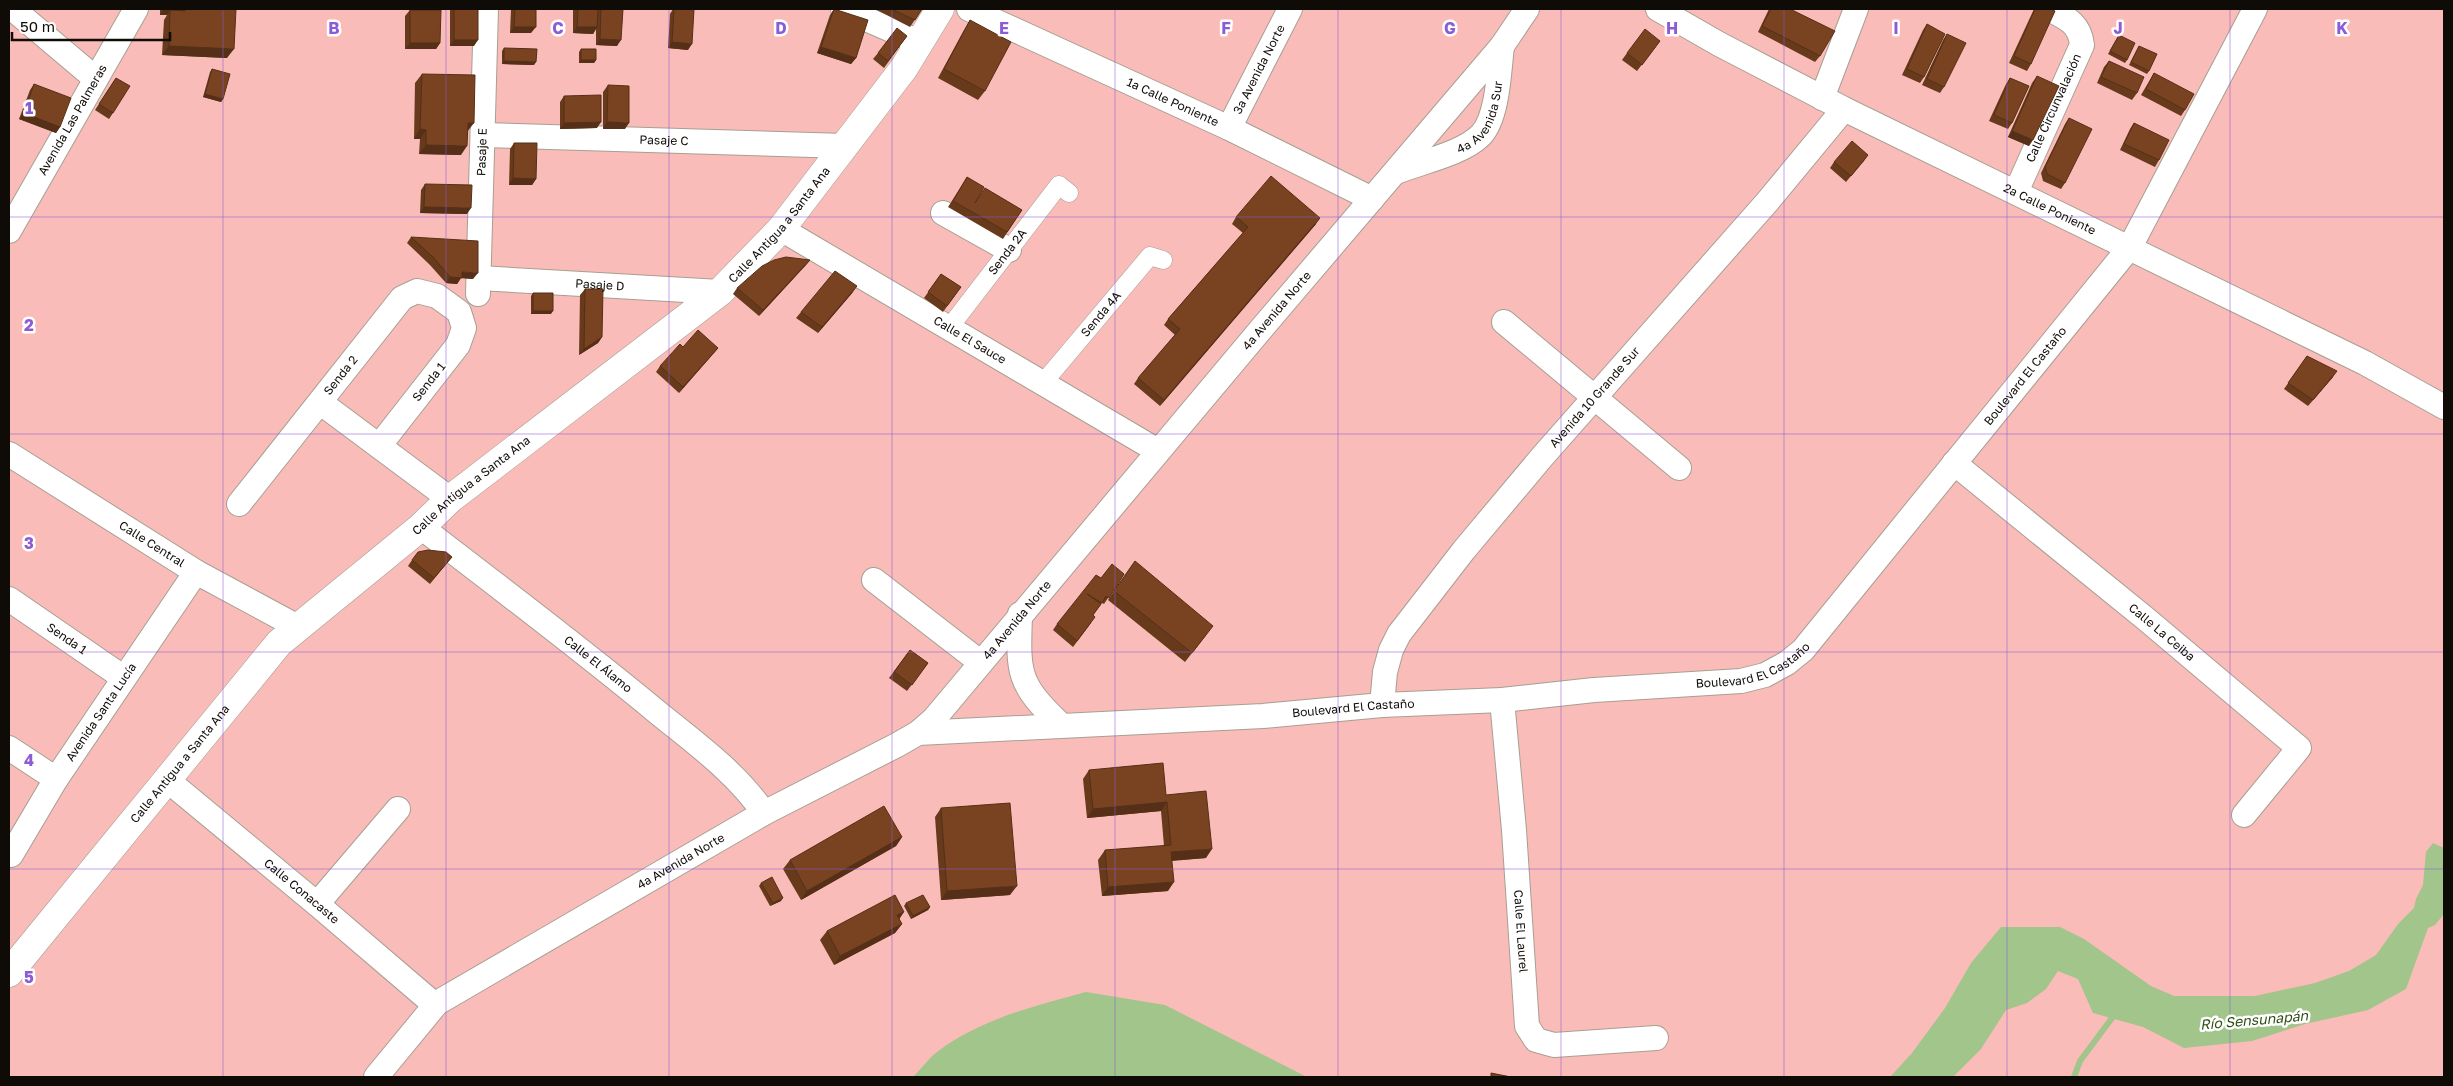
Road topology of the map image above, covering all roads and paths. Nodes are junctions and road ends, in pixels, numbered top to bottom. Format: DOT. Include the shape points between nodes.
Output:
graph roads {
  1 [pos="13,9"];
  2 [pos="136,9"];
  3 [pos="486,9"];
  4 [pos="843,9"];
  5 [pos="940,9"];
  6 [pos="970,9"];
  7 [pos="1290,9"];
  8 [pos="1526,9"];
  9 [pos="1658,9"];
  10 [pos="1856,9"];
  11 [pos="2049,9"];
  12 [pos="2255,9"];
  13 [pos="920,42"];
  14 [pos="1502,46"];
  15 [pos="96,79"];
  16 [pos="1822,98"];
  17 [pos="1844,109"];
  18 [pos="1229,128"];
  19 [pos="483,135"];
  20 [pos="846,146"];
  21 [pos="1395,173"];
  22 [pos="2016,192"];
  23 [pos="1069,193"];
  24 [pos="1372,199"];
  25 [pos="943,213"];
  26 [pos="781,229"];
  27 [pos="9,231"];
  28 [pos="2130,247"];
  29 [pos="1009,250"];
  30 [pos="1162,260"];
  31 [pos="479,286"];
  32 [pos="720,292"];
  33 [pos="459,312"];
  34 [pos="1504,322"];
  35 [pos="949,328"];
  36 [pos="1043,383"];
  37 [pos="1595,396"];
  38 [pos="320,403"];
  39 [pos="2444,407"];
  40 [pos="379,446"];
  41 [pos="1158,451"];
  42 [pos="9,454"];
  43 [pos="1954,463"];
  44 [pos="1679,468"];
  45 [pos="450,499"];
  46 [pos="239,504"];
  47 [pos="421,527"];
  48 [pos="196,572"];
  49 [pos="874,580"];
  50 [pos="9,599"];
  51 [pos="1020,614"];
  52 [pos="298,627"];
  53 [pos="980,662"];
  54 [pos="124,678"];
  55 [pos="1502,700"];
  56 [pos="1382,705"];
  57 [pos="1061,725"];
  58 [pos="918,733"];
  59 [pos="9,748"];
  60 [pos="56,779"];
  61 [pos="166,779"];
  62 [pos="398,810"];
  63 [pos="764,813"];
  64 [pos="2244,815"];
  65 [pos="11,855"];
  66 [pos="317,904"];
  67 [pos="9,973"];
  68 [pos="435,1005"];
  69 [pos="1656,1038"];
  70 [pos="376,1077"];
  1 -- 15 [label="street"];
  2 -- 15 [label="street, Avenida Las Palmeras"];
  3 -- 19 [label="street, Pasaje E"];
  4 -- 13 [label="street"];
  5 -- 13 [label="street, Calle Antigua a Santa Ana"];
  6 -- 18 [label="street, 1a Calle Poniente"];
  7 -- 18 [label="street, 3a Avenida Norte"];
  8 -- 14 [label="street, 4a Avenida Norte"];
  9 -- 16 [label="street, 2a Calle Poniente"];
  10 -- 16 [label="street"];
  11 -- 22 [label="street, Calle Circunvalación" via="2072,20 2081,34 2082,46"];
  12 -- 28 [label="street, Boulevard El Castaño"];
  13 -- 20 [label="street, Calle Antigua a Santa Ana"];
  14 -- 21 [label="street, 4a Avenida Norte"];
  14 -- 21 [label="street, 4a Avenida Sur" via="1491,116 1482,134 1467,145"];
  15 -- 27 [label="street, Avenida Las Palmeras"];
  16 -- 17 [label="street, 2a Calle Poniente"];
  17 -- 22 [label="street, 2a Calle Poniente"];
  17 -- 37 [label="street, Avenida 10 Grande Sur" via="1768,201"];
  18 -- 24 [label="street, 1a Calle Poniente"];
  19 -- 20 [label="street, Pasaje C"];
  19 -- 31 [label="street, Pasaje E"];
  20 -- 26 [label="street, Calle Antigua a Santa Ana"];
  21 -- 24 [label="street, 4a Avenida Norte"];
  22 -- 28 [label="street, 2a Calle Poniente"];
  23 -- 29 [label="street, Senda 2A" via="1059,185"];
  24 -- 41 [label="street, 4a Avenida Norte"];
  25 -- 29 [label="street"];
  26 -- 32 [label="street, Calle Antigua a Santa Ana"];
  26 -- 35 [label="street, Calle El Sauce"];
  28 -- 39 [label="street, 2a Calle Poniente" via="2366,363"];
  28 -- 43 [label="street, Boulevard El Castaño"];
  29 -- 35 [label="street, Senda 2A"];
  30 -- 36 [label="street, Senda 4A" via="1150,256"];
  31 -- 32 [label="street, Pasaje D"];
  32 -- 45 [label="street, Calle Antigua a Santa Ana"];
  33 -- 38 [label="street, Senda 2" via="437,296 417,291 402,298"];
  33 -- 40 [label="street, Senda 1" via="464,328 458,345"];
  34 -- 37 [label="street"];
  35 -- 36 [label="street, Calle El Sauce"];
  36 -- 41 [label="street, Calle El Sauce"];
  37 -- 44 [label="street"];
  37 -- 56 [label="street, Avenida 10 Grande Sur" via="1464,550 1399,634 1385,672"];
  38 -- 40 [label="street"];
  38 -- 46 [label="street, Senda 2"];
  40 -- 45 [label="street"];
  41 -- 51 [label="street, 4a Avenida Norte"];
  42 -- 48 [label="street, Calle Central"];
  43 -- 55 [label="street, Boulevard El Castaño" via="1802,650 1772,671 1741,681 1594,690"];
  43 -- 64 [label="street, Calle La Ceiba" via="2299,748"];
  45 -- 47 [label="street, Calle Antigua a Santa Ana"];
  47 -- 52 [label="street, Calle Antigua a Santa Ana"];
  47 -- 63 [label="street, Calle El Álamo" via="725,768 744,785"];
  48 -- 52 [label="street, Calle Central"];
  48 -- 54 [label="street, Avenida Santa Lucía"];
  49 -- 53 [label="street"];
  50 -- 54 [label="street, Senda 1"];
  51 -- 53 [label="street, 4a Avenida Norte"];
  51 -- 57 [label="street" via="1018,654 1022,678 1031,694"];
  52 -- 61 [label="street, Calle Antigua a Santa Ana" via="279,643"];
  53 -- 58 [label="street, 4a Avenida Norte" via="934,719"];
  54 -- 60 [label="street, Avenida Santa Lucía"];
  55 -- 56 [label="street, Boulevard El Castaño"];
  55 -- 69 [label="street, Calle El Laurel" via="1527,1026 1536,1040 1554,1045"];
  56 -- 57 [label="street, Boulevard El Castaño" via="1263,716"];
  57 -- 58 [label="street, Boulevard El Castaño"];
  58 -- 63 [label="street, 4a Avenida Norte"];
  59 -- 60 [label="street"];
  60 -- 65 [label="street, Avenida Santa Lucía"];
  61 -- 66 [label="street, Calle Conacaste"];
  61 -- 67 [label="street, Calle Antigua a Santa Ana"];
  62 -- 66 [label="street"];
  63 -- 68 [label="street, 4a Avenida Norte"];
  66 -- 68 [label="street, Calle Conacaste"];
  68 -- 70 [label="street, 4a Avenida Norte"];
}
